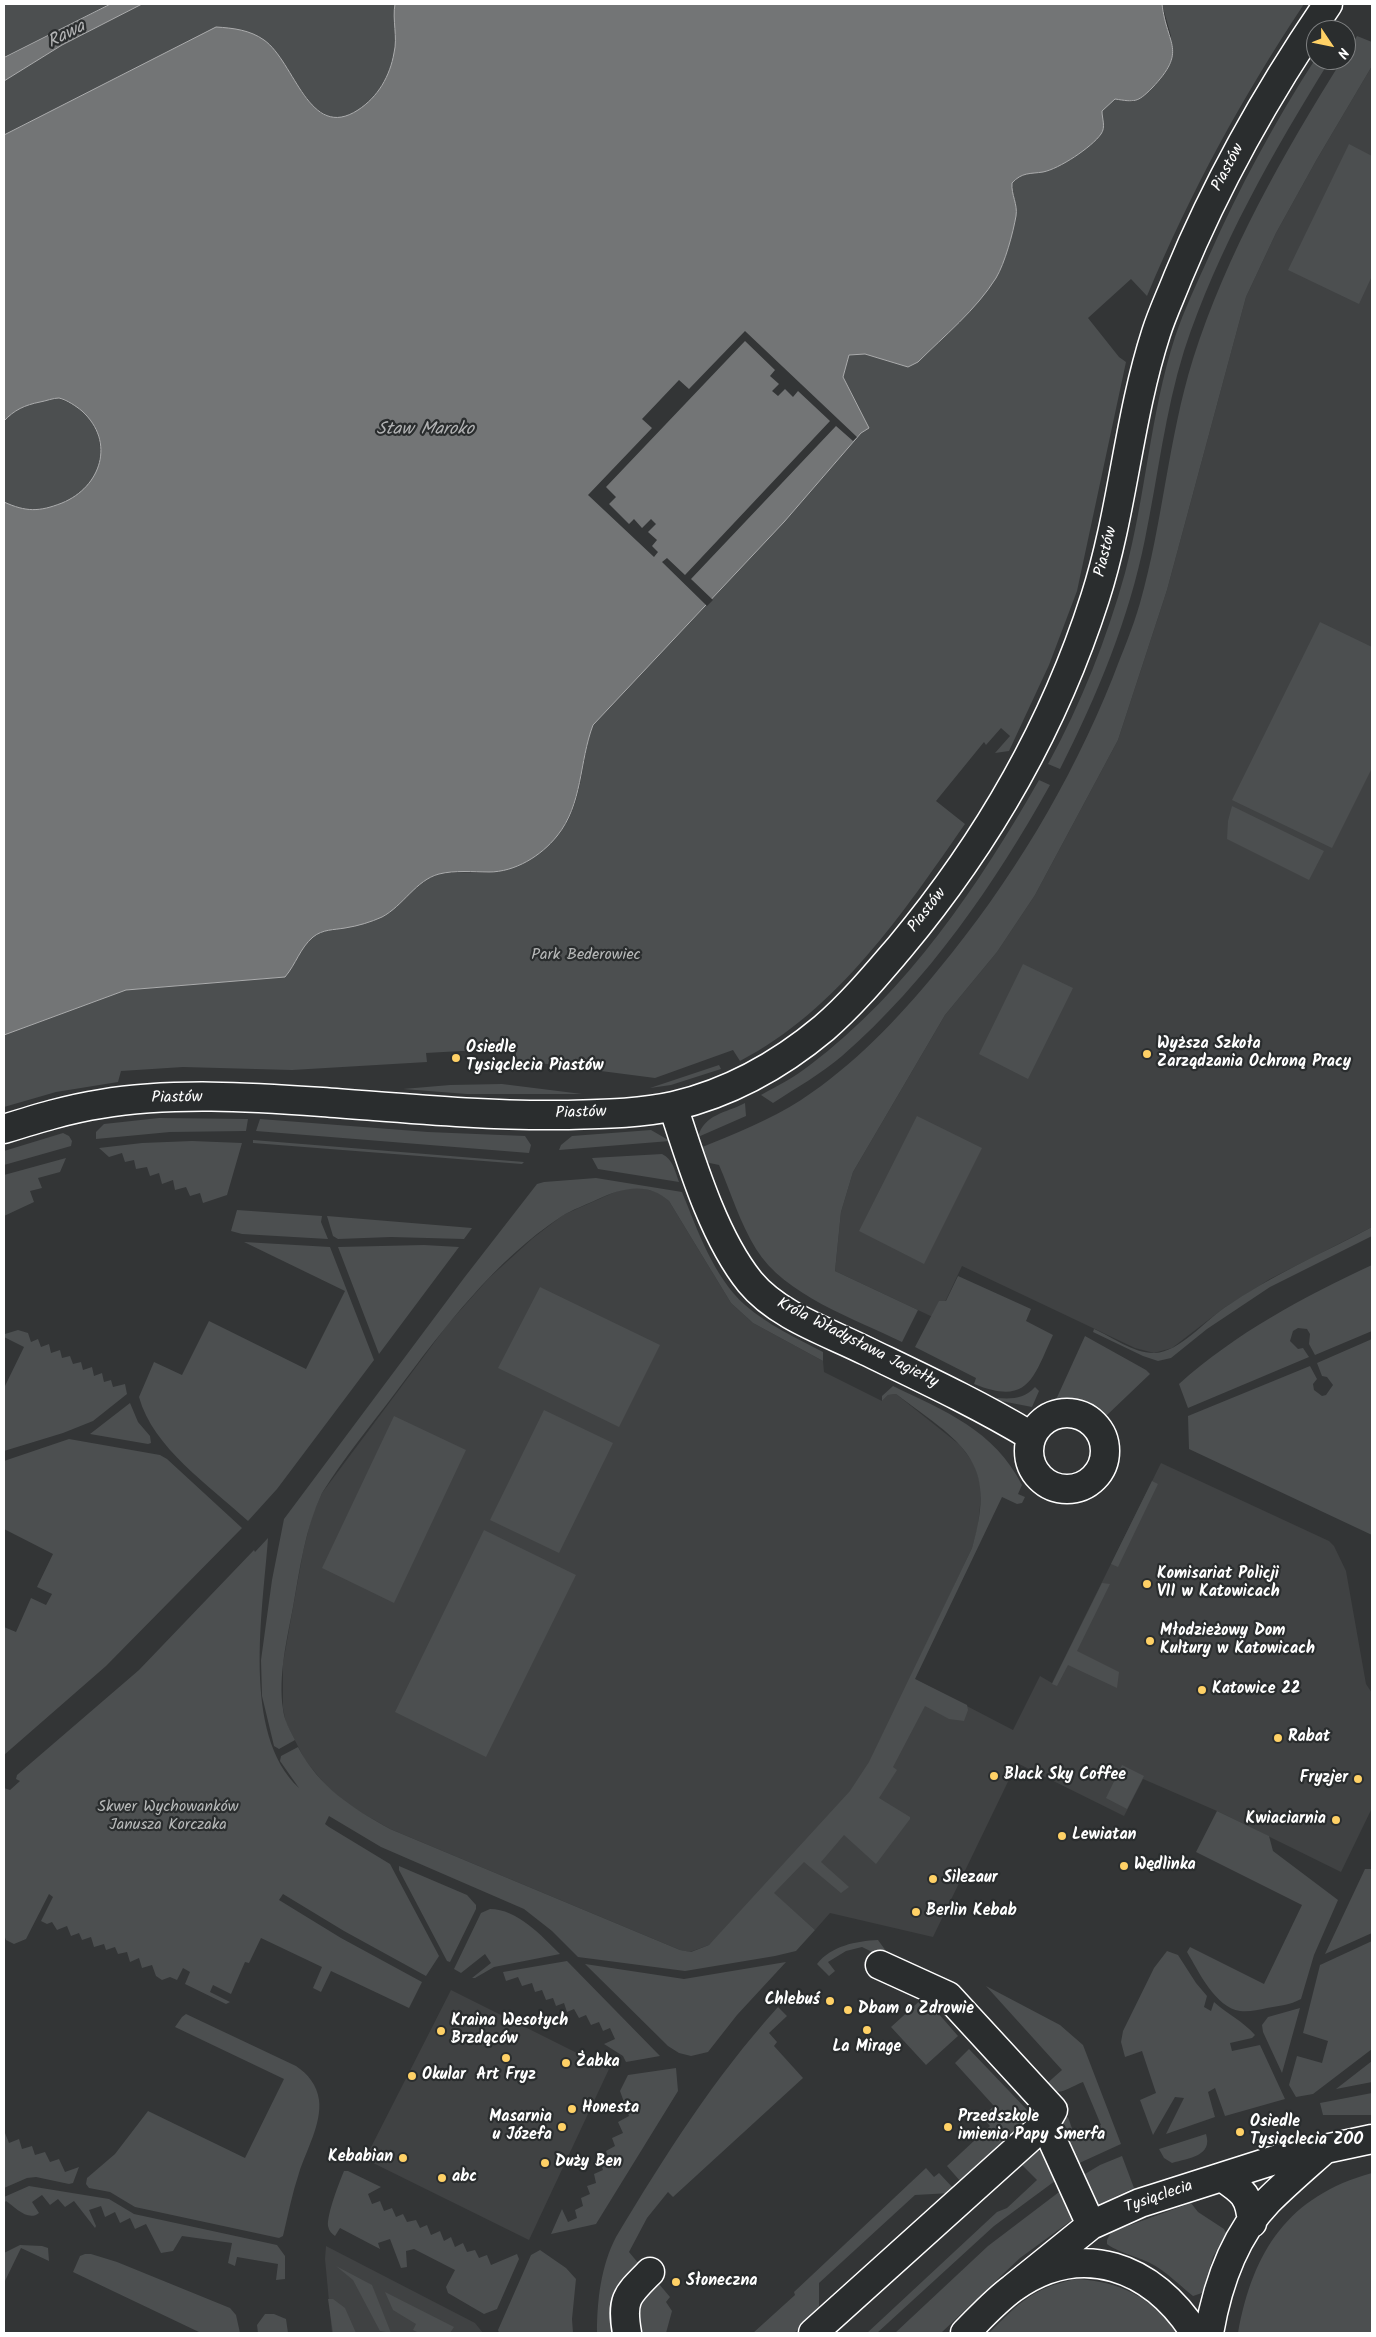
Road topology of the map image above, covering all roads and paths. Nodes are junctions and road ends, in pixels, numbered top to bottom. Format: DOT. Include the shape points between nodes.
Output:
graph roads {
  1 [pos="1328,4"];
  2 [pos="672,1106"];
  3 [pos="4,1129"];
  4 [pos="1031,1436"];
  5 [pos="880,1965"];
  6 [pos="1045,2124"];
  7 [pos="1372,2138"];
  8 [pos="1325,2148"];
  9 [pos="1222,2176"];
  10 [pos="1252,2222"];
  11 [pos="1090,2225"];
  12 [pos="650,2272"];
  13 [pos="1012,2288"];
  14 [pos="627,2333"];
  15 [pos="813,2333"];
  16 [pos="965,2333"];
  17 [pos="1195,2333"];
  18 [pos="1209,2333"];
  1 -- 2 [label="street, Piastów" via="1289,62 1218,186 1157,329 1144,377 1110,546 1096,596 1045,726 1012,786 947,887 917,926 825,1028 742,1082"];
  2 -- 3 [label="street, Piastów" via="600,1114 499,1115 254,1098 149,1099 89,1106"];
  2 -- 4 [label="street, Króla Władysława Jagiełły" via="720,1233 750,1282 764,1295 802,1320 979,1406"];
  5 -- 6 [label="street" via="948,1996 1053,2110"];
  6 -- 11 [label="street"];
  6 -- 15 [label="street"];
  7 -- 8 [label="street, Tysiąclecia"];
  8 -- 9 [label="street, Tysiąclecia"];
  8 -- 10 [label="street" via="1267,2202"];
  9 -- 10 [label="street" via="1247,2197"];
  9 -- 11 [label="street, Tysiąclecia" via="1140,2203"];
  10 -- 18 [label="street" via="1227,2267"];
  11 -- 13 [label="street, Tysiąclecia"];
  12 -- 14 [label="street" via="628,2295 624,2314"];
  13 -- 16 [label="street"];
  13 -- 17 [label="street" via="1042,2272 1069,2264 1089,2263 1123,2270 1149,2282 1169,2298"];
}
